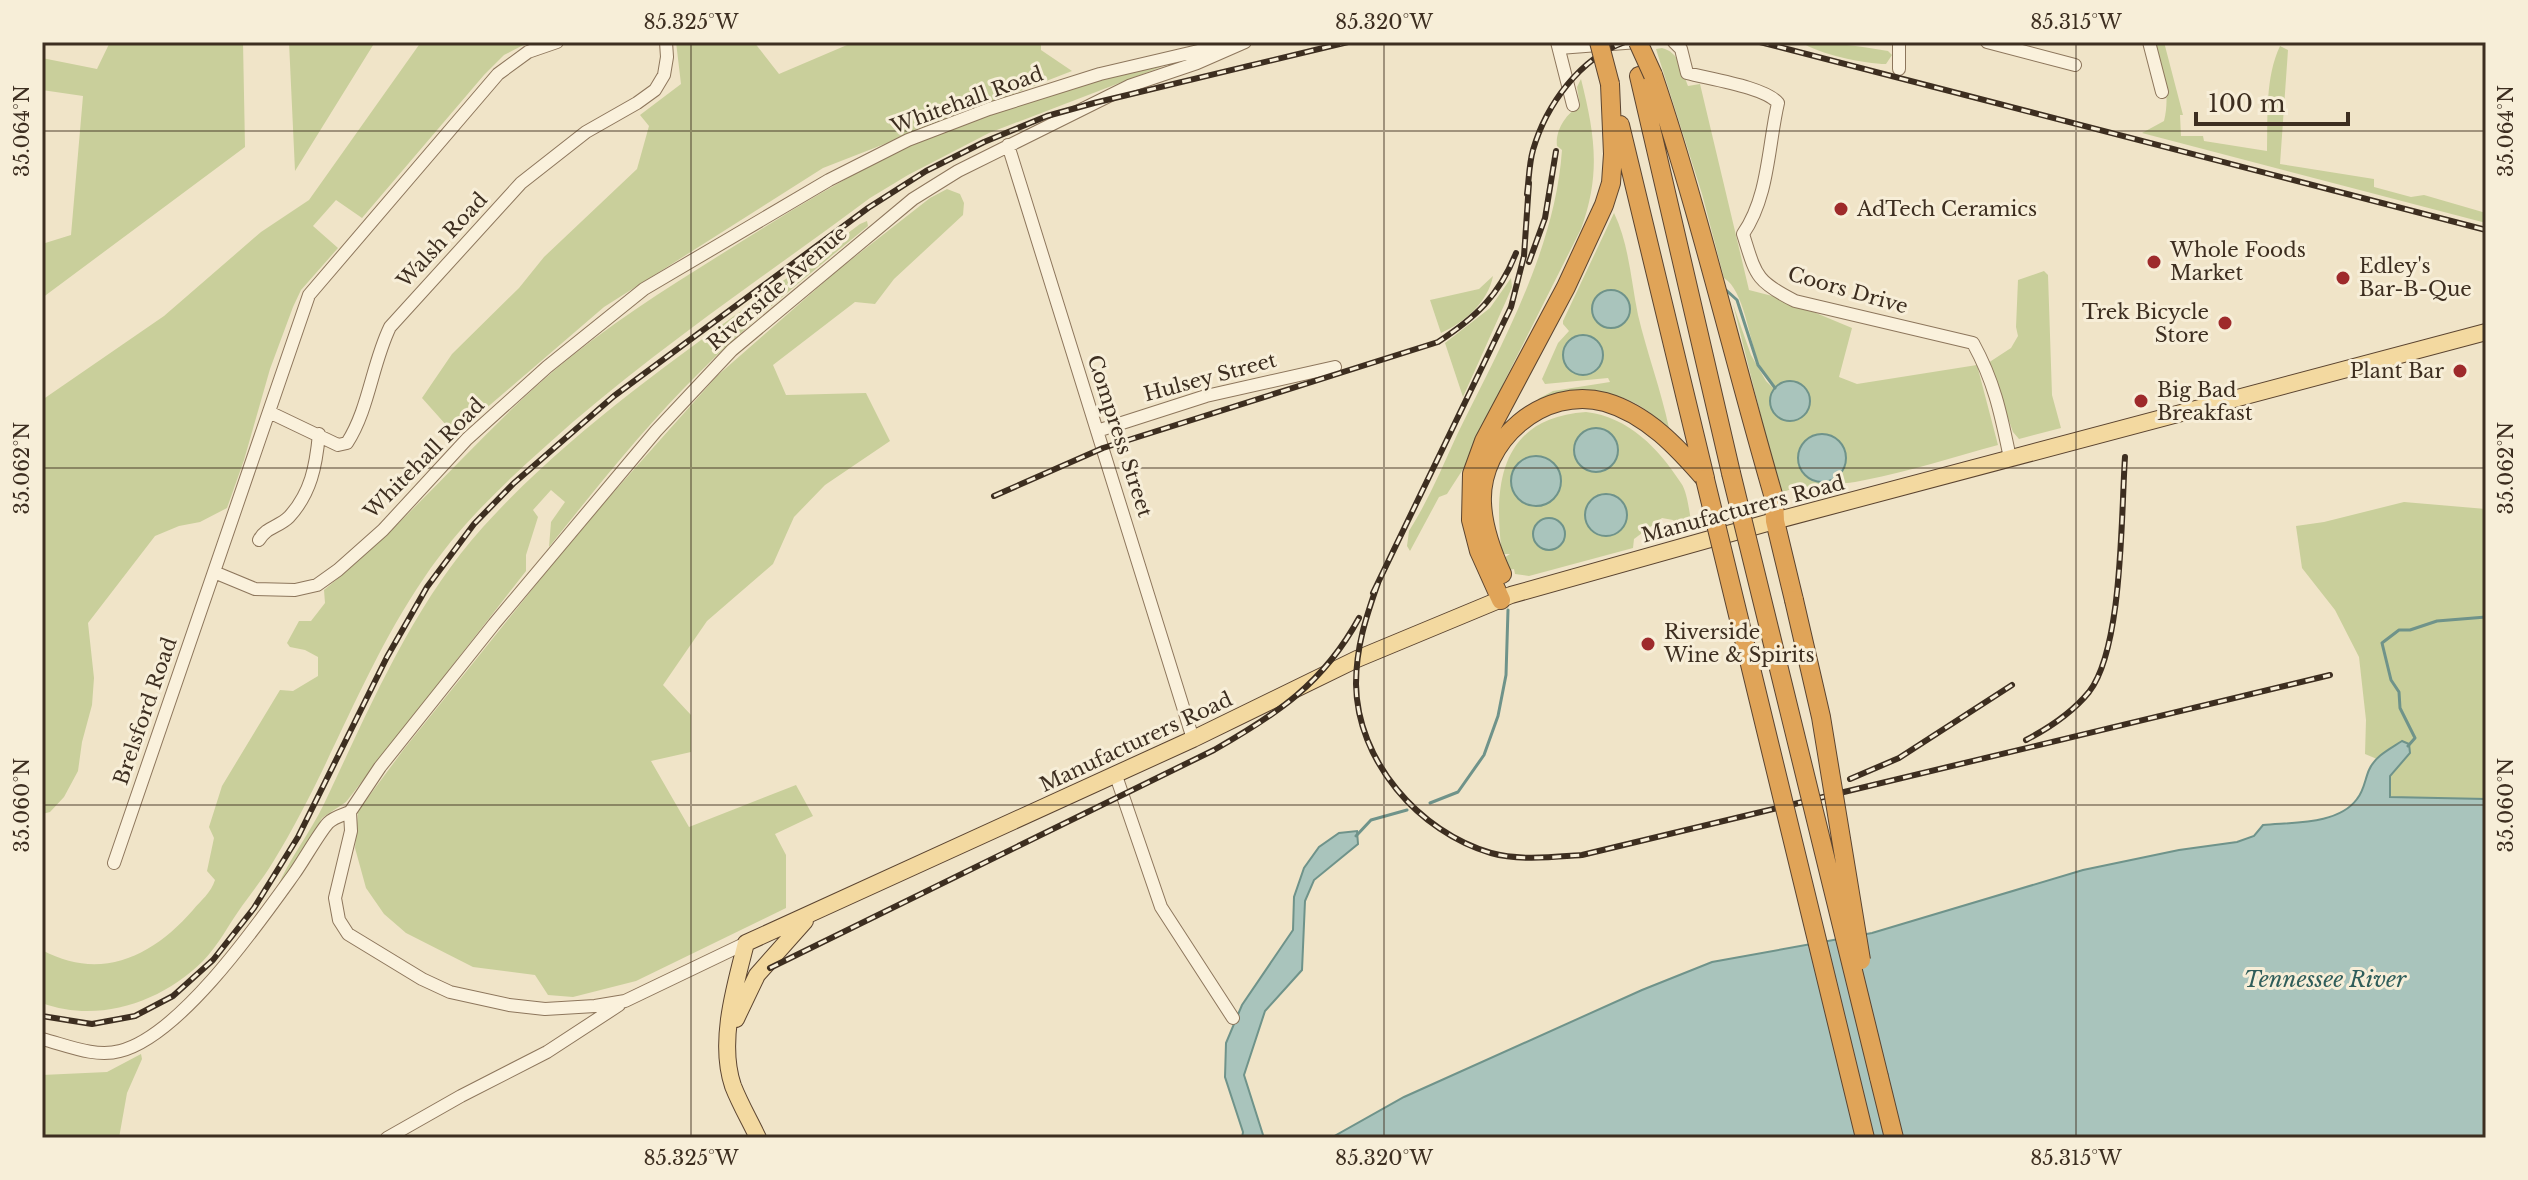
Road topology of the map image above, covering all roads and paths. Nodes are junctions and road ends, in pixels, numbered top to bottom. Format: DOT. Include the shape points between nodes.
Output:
graph roads {
  1 [pos="557,42"];
  2 [pos="666,42"];
  3 [pos="1242,42"];
  4 [pos="1599,42"];
  5 [pos="1630,42"];
  6 [pos="1638,42"];
  7 [pos="1674,42"];
  8 [pos="1899,42"];
  9 [pos="1987,42"];
  10 [pos="2149,42"];
  11 [pos="1558,45"];
  12 [pos="2019,46"];
  13 [pos="2075,65"];
  14 [pos="1899,69"];
  15 [pos="1646,76"];
  16 [pos="1610,84"];
  17 [pos="2162,92"];
  18 [pos="1573,105"];
  19 [pos="1008,145"];
  20 [pos="2486,332"];
  21 [pos="1335,367"];
  22 [pos="269,412"];
  23 [pos="1097,431"];
  24 [pos="319,434"];
  25 [pos="2010,458"];
  26 [pos="1705,479"];
  27 [pos="1775,521"];
  28 [pos="259,540"];
  29 [pos="214,572"];
  30 [pos="1506,598"];
  31 [pos="1193,739"];
  32 [pos="1115,773"];
  33 [pos="350,812"];
  34 [pos="114,863"];
  35 [pos="810,915"];
  36 [pos="746,943"];
  37 [pos="625,1001"];
  38 [pos="1233,1018"];
  39 [pos="729,1035"];
  40 [pos="42,1039"];
  41 [pos="1879,1077"];
  42 [pos="387,1138"];
  43 [pos="758,1138"];
  44 [pos="1865,1138"];
  45 [pos="1894,1138"];
  1 -- 22 [label="street" via="528,52 498,74 315,287"];
  2 -- 24 [label="street, Walsh Road" via="664,75 655,90 586,132 521,183 390,327 347,443 338,445"];
  3 -- 19 [label="street, Riverside Avenue" via="1129,86"];
  3 -- 29 [label="street, Whitehall Road" via="1100,74 989,109 908,140 829,180 632,298 467,439 383,530 317,585 255,589"];
  4 -- 16 [label="highway, bridge"];
  5 -- 15 [label="highway"];
  6 -- 11 [label="street"];
  6 -- 15 [label="highway, bridge"];
  7 -- 25 [label="street, Coors Drive" via="1687,73 1755,91 1778,103 1771,153 1752,222 1743,234 1757,276 1795,301 1973,343 1993,383"];
  8 -- 14 [label="street"];
  9 -- 12 [label="street"];
  10 -- 17 [label="street"];
  11 -- 18 [label="street"];
  12 -- 13 [label="street"];
  15 -- 27 [label="highway" via="1681,160 1774,498"];
  15 -- 41 [label="highway, bridge" via="1731,473"];
  16 -- 26 [label="highway"];
  16 -- 30 [label="highway" via="1613,154 1604,205 1472,474 1471,520 1479,551"];
  19 -- 23 [label="street, Compress Street"];
  19 -- 33 [label="street, Riverside Avenue" via="913,199 732,350 656,431 494,624"];
  20 -- 25 [label="main road, Manufacturers Road"];
  21 -- 23 [label="street, Hulsey Street" via="1206,396"];
  22 -- 24 [label="street, Walsh Road"];
  22 -- 29 [label="street"];
  23 -- 31 [label="street, Compress Street"];
  24 -- 28 [label="street" via="308,491 287,520"];
  25 -- 27 [label="main road, Manufacturers Road"];
  26 -- 30 [label="highway" via="1668,439 1608,403 1566,401 1528,414 1502,441 1488,469 1482,502"];
  26 -- 44 [label="highway, bridge"];
  27 -- 30 [label="main road, Manufacturers Road"];
  27 -- 41 [label="highway, bridge" via="1821,717"];
  29 -- 34 [label="street, Brelsford Road"];
  30 -- 31 [label="main road, Manufacturers Road" via="1357,659"];
  31 -- 32 [label="main road, Manufacturers Road"];
  32 -- 35 [label="main road, Manufacturers Road"];
  32 -- 38 [label="street" via="1161,907"];
  33 -- 37 [label="street, Manufacturers Road" via="351,831 335,898 348,934 450,992 545,1009"];
  33 -- 40 [label="street" via="327,824 208,985 151,1036 105,1053"];
  35 -- 36 [label="main road, Manufacturers Road"];
  35 -- 39 [label="main road" via="757,975"];
  36 -- 37 [label="street, Manufacturers Road"];
  36 -- 39 [label="main road"];
  37 -- 42 [label="street" via="547,1052"];
  39 -- 43 [label="main road" via="733,1085"];
  41 -- 45 [label="highway"];
}
